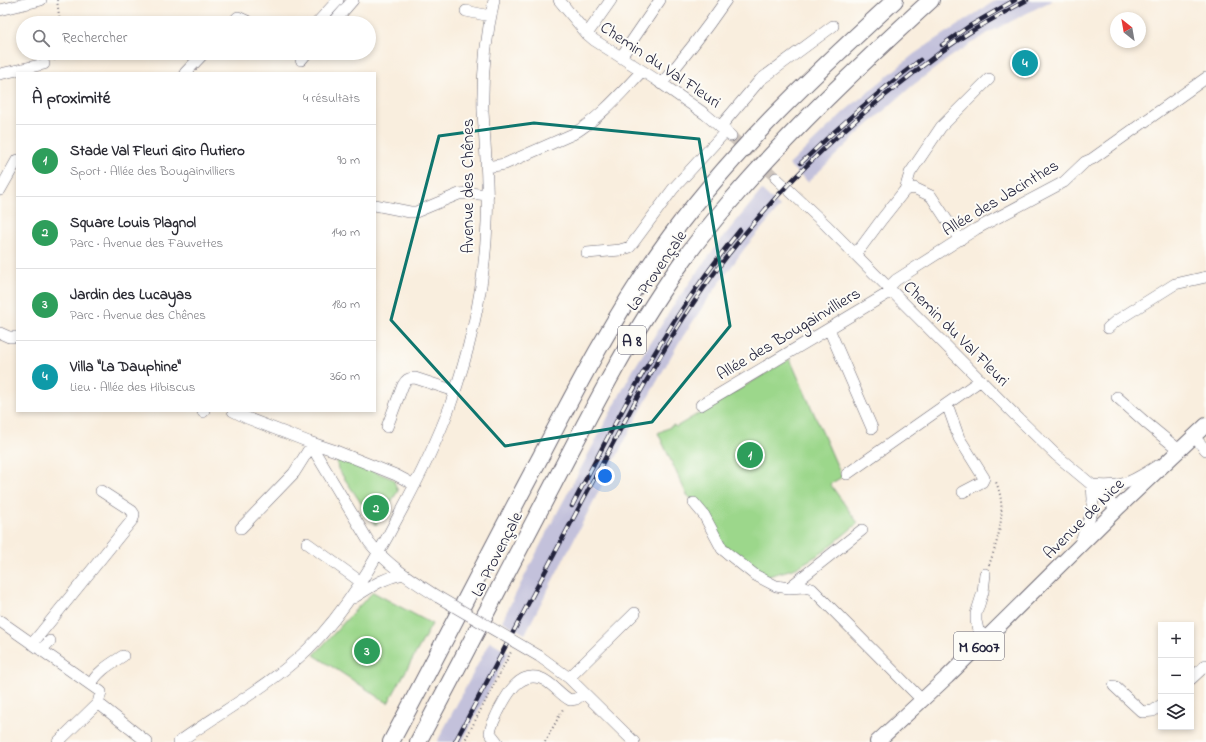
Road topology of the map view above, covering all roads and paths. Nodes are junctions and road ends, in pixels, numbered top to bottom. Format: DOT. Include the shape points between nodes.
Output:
graph roads {
  1 [pos="41,0"];
  2 [pos="57,0"];
  3 [pos="338,0"];
  4 [pos="353,0"];
  5 [pos="494,0"];
  6 [pos="559,0"];
  7 [pos="611,0"];
  8 [pos="726,0"];
  9 [pos="895,0"];
  10 [pos="931,0"];
  11 [pos="655,2"];
  12 [pos="0,10"];
  13 [pos="466,11"];
  14 [pos="59,16"];
  15 [pos="323,16"];
  16 [pos="339,16"];
  17 [pos="490,16"];
  18 [pos="833,26"];
  19 [pos="586,34"];
  20 [pos="621,58"];
  21 [pos="197,60"];
  22 [pos="44,64"];
  23 [pos="642,71"];
  24 [pos="186,72"];
  25 [pos="0,74"];
  26 [pos="1206,78"];
  27 [pos="989,79"];
  28 [pos="661,84"];
  29 [pos="725,131"];
  30 [pos="16,162"];
  31 [pos="487,167"];
  32 [pos="776,178"];
  33 [pos="0,190"];
  34 [pos="905,190"];
  35 [pos="488,195"];
  36 [pos="376,205"];
  37 [pos="960,240"];
  38 [pos="587,254"];
  39 [pos="854,254"];
  40 [pos="1206,277"];
  41 [pos="890,290"];
  42 [pos="1108,328"];
  43 [pos="829,329"];
  44 [pos="0,333"];
  45 [pos="16,337"];
  46 [pos="981,380"];
  47 [pos="455,392"];
  48 [pos="1117,397"];
  49 [pos="947,404"];
  50 [pos="701,405"];
  51 [pos="239,412"];
  52 [pos="250,414"];
  53 [pos="1206,425"];
  54 [pos="387,427"];
  55 [pos="872,428"];
  56 [pos="1193,436"];
  57 [pos="310,444"];
  58 [pos="1206,450"];
  59 [pos="1175,454"];
  60 [pos="847,474"];
  61 [pos="415,485"];
  62 [pos="1092,485"];
  63 [pos="101,491"];
  64 [pos="964,492"];
  65 [pos="694,503"];
  66 [pos="1117,508"];
  67 [pos="241,528"];
  68 [pos="862,530"];
  69 [pos="307,542"];
  70 [pos="1078,548"];
  71 [pos="378,553"];
  72 [pos="403,574"];
  73 [pos="985,574"];
  74 [pos="361,582"];
  75 [pos="789,588"];
  76 [pos="349,600"];
  77 [pos="635,613"];
  78 [pos="0,621"];
  79 [pos="987,638"];
  80 [pos="50,641"];
  81 [pos="37,647"];
  82 [pos="511,651"];
  83 [pos="123,656"];
  84 [pos="1206,666"];
  85 [pos="1194,676"];
  86 [pos="569,678"];
  87 [pos="91,685"];
  88 [pos="1114,686"];
  89 [pos="584,693"];
  90 [pos="570,700"];
  91 [pos="922,700"];
  92 [pos="98,703"];
  93 [pos="1158,707"];
  94 [pos="58,742"];
  95 [pos="148,742"];
  96 [pos="179,742"];
  97 [pos="391,742"];
  98 [pos="418,742"];
  99 [pos="464,742"];
  100 [pos="497,742"];
  101 [pos="545,742"];
  102 [pos="634,742"];
  103 [pos="877,742"];
  1 -- 12 [label="street"];
  2 -- 14 [label="path"];
  3 -- 15 [label="street"];
  4 -- 16 [label="street"];
  5 -- 17 [label="street, Avenue des Chênes"];
  6 -- 19 [label="street, Chemin du Val Fleuri"];
  7 -- 19 [label="street"];
  8 -- 28 [label="street"];
  9 -- 97 [label="highway, La Provençale / A 8" via="802,86 764,126 688,213 659,252 626,303 567,407"];
  10 -- 98 [label="highway, La Provençale / A 8" via="858,66 782,144 746,182 677,268 590,414"];
  11 -- 20 [label="street"];
  13 -- 17 [label="street"];
  17 -- 31 [label="street, Avenue des Chênes" via="484,64 483,110"];
  18 -- 29 [label="street" via="760,80"];
  19 -- 20 [label="street, Chemin du Val Fleuri"];
  20 -- 23 [label="street, Chemin du Val Fleuri"];
  21 -- 24 [label="street"];
  22 -- 25 [label="street"];
  23 -- 28 [label="street, Chemin du Val Fleuri"];
  23 -- 31 [label="street" via="583,128 505,164"];
  26 -- 37 [label="street, Allée des Jacinthes" via="1085,162 1064,182"];
  27 -- 34 [label="street" via="941,127 910,174"];
  28 -- 29 [label="street, Chemin du Val Fleuri"];
  29 -- 38 [label="street" via="673,189 630,247"];
  30 -- 33 [label="street"];
  31 -- 35 [label="street, Avenue des Chênes"];
  32 -- 39 [label="street, Chemin du Val Fleuri"];
  34 -- 37 [label="street" via="914,188 931,196"];
  34 -- 39 [label="street"];
  35 -- 36 [label="street" via="459,194 416,212"];
  35 -- 47 [label="street, Avenue des Chênes" via="485,259 480,292"];
  37 -- 41 [label="street, Allée des Jacinthes" via="896,280"];
  39 -- 41 [label="street, Chemin du Val Fleuri"];
  40 -- 42 [label="street" via="1175,284"];
  41 -- 43 [label="street, Allée des Bougainvilliers"];
  41 -- 46 [label="street, Chemin du Val Fleuri"];
  43 -- 50 [label="street, Allée des Bougainvilliers"];
  43 -- 55 [label="street"];
  44 -- 45 [label="street"];
  46 -- 49 [label="street"];
  46 -- 62 [label="street, Chemin du Val Fleuri" via="1056,455"];
  47 -- 54 [label="street" via="410,378 403,385"];
  47 -- 61 [label="street, Avenue des Chênes" via="437,439"];
  48 -- 59 [label="street"];
  49 -- 60 [label="street"];
  49 -- 64 [label="street" via="960,438 984,478 982,482"];
  51 -- 52 [label="street"];
  52 -- 57 [label="street"];
  53 -- 56 [label="main road, Avenue de Nice / M 6007"];
  56 -- 58 [label="street"];
  56 -- 59 [label="main road, Avenue de Nice / M 6007"];
  57 -- 61 [label="street" via="390,472"];
  57 -- 67 [label="street" via="294,473"];
  57 -- 71 [label="street"];
  59 -- 62 [label="street" via="1125,484 1108,487"];
  59 -- 66 [label="main road, Avenue de Nice / M 6007"];
  61 -- 71 [label="street, Avenue des Chênes"];
  62 -- 66 [label="street, Chemin du Val Fleuri"];
  62 -- 70 [label="street" via="1092,512"];
  63 -- 81 [label="street" via="132,511 133,519"];
  65 -- 75 [label="street" via="704,515 722,549 767,582"];
  66 -- 70 [label="main road, Avenue de Nice / M 6007"];
  68 -- 75 [label="street"];
  69 -- 74 [label="street"];
  70 -- 79 [label="main road, Avenue de Nice / M 6007"];
  71 -- 72 [label="street"];
  71 -- 74 [label="street, Avenue des Chênes"];
  72 -- 76 [label="street" via="380,581"];
  72 -- 86 [label="street, bridge" via="539,656"];
  73 -- 79 [label="street" via="976,621 978,630"];
  74 -- 76 [label="street, Avenue des Chênes"];
  75 -- 91 [label="street" via="804,586 812,589"];
  76 -- 96 [label="street, Avenue des Chênes" via="320,636 288,667"];
  77 -- 86 [label="street"];
  78 -- 81 [label="street"];
  79 -- 91 [label="main road, Avenue de Nice / M 6007"];
  80 -- 81 [label="street"];
  81 -- 87 [label="street"];
  82 -- 99 [label="path"];
  83 -- 87 [label="street" via="94,678"];
  84 -- 85 [label="street"];
  86 -- 89 [label="street"];
  87 -- 92 [label="street" via="101,692"];
  88 -- 93 [label="street" via="1142,712 1153,711"];
  89 -- 90 [label="street"];
  89 -- 102 [label="street"];
  90 -- 100 [label="street" via="539,678 530,677 520,682 506,696 492,724 490,733"];
  90 -- 101 [label="path"];
  91 -- 103 [label="main road, Avenue de Nice / M 6007"];
  92 -- 94 [label="street"];
  92 -- 95 [label="street"];
}
